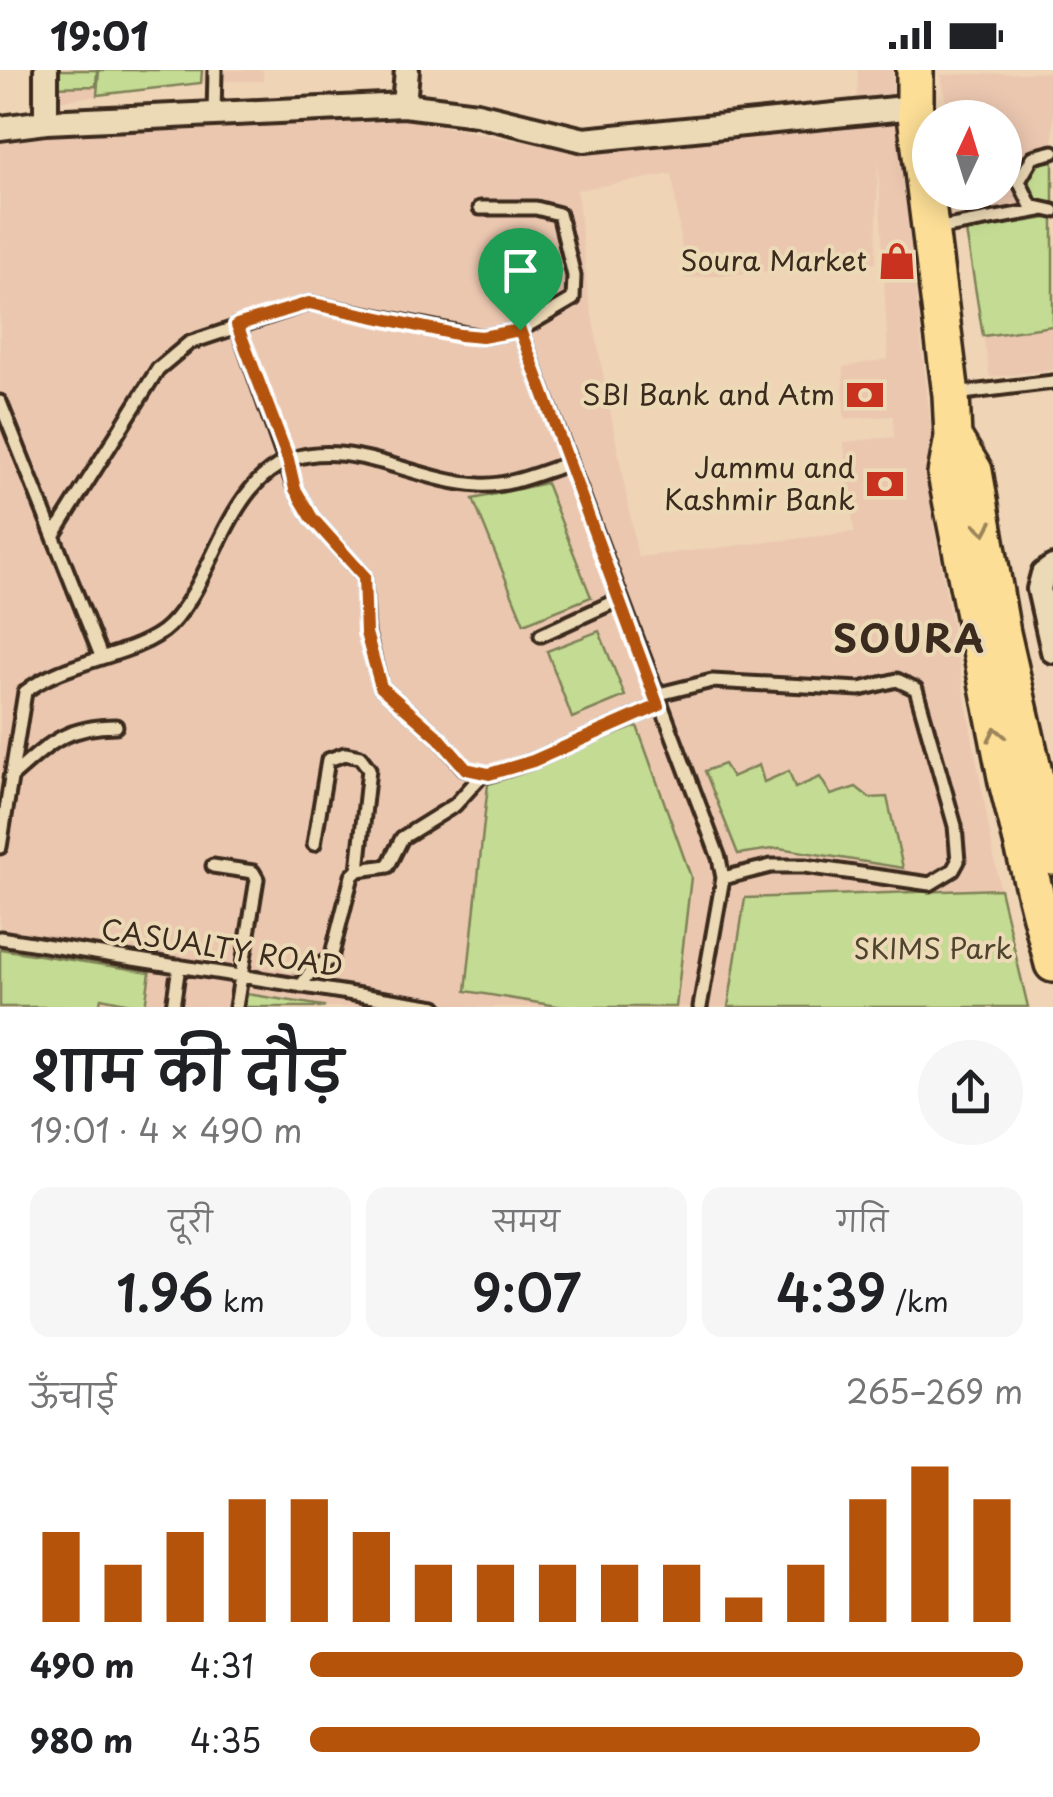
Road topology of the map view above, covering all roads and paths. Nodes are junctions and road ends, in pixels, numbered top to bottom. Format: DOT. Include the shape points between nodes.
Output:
graph roads {
  1 [pos="46,70"];
  2 [pos="215,70"];
  3 [pos="408,70"];
  4 [pos="915,70"];
  5 [pos="916,100"];
  6 [pos="404,105"];
  7 [pos="912,106"];
  8 [pos="214,114"];
  9 [pos="46,122"];
  10 [pos="0,128"];
  11 [pos="1053,152"];
  12 [pos="480,208"];
  13 [pos="928,210"];
  14 [pos="1047,211"];
  15 [pos="930,229"];
  16 [pos="237,325"];
  17 [pos="520,330"];
  18 [pos="1053,382"];
  19 [pos="951,395"];
  20 [pos="0,402"];
  21 [pos="288,459"];
  22 [pos="567,464"];
  23 [pos="54,533"];
  24 [pos="1053,568"];
  25 [pos="618,600"];
  26 [pos="541,634"];
  27 [pos="1053,651"];
  28 [pos="101,656"];
  29 [pos="656,701"];
  30 [pos="116,726"];
  31 [pos="482,774"];
  32 [pos="10,778"];
  33 [pos="1033,788"];
  34 [pos="4,794"];
  35 [pos="314,844"];
  36 [pos="0,847"];
  37 [pos="1053,857"];
  38 [pos="213,866"];
  39 [pos="358,870"];
  40 [pos="723,878"];
  41 [pos="0,938"];
  42 [pos="1053,964"];
  43 [pos="179,966"];
  44 [pos="241,976"];
  45 [pos="301,986"];
  46 [pos="352,1001"];
  47 [pos="173,1007"];
  48 [pos="236,1007"];
  49 [pos="436,1007"];
  50 [pos="700,1007"];
  1 -- 9 [label="street"];
  2 -- 8 [label="lane"];
  3 -- 6 [label="street"];
  4 -- 5 [label="main road"];
  6 -- 7 [label="street" via="584,140"];
  6 -- 8 [label="street"];
  8 -- 9 [label="street"];
  9 -- 10 [label="street"];
  11 -- 14 [label="lane" via="1033,156 1020,172 1020,190"];
  12 -- 17 [label="lane" via="551,210 563,222 572,299"];
  13 -- 15 [label="main road"];
  14 -- 15 [label="lane"];
  15 -- 19 [label="main road"];
  16 -- 17 [label="lane" via="309,303 460,335"];
  16 -- 21 [label="lane"];
  16 -- 23 [label="lane" via="189,344 158,369"];
  17 -- 22 [label="lane"];
  18 -- 19 [label="lane"];
  19 -- 33 [label="main road" via="954,437 974,472"];
  20 -- 23 [label="lane"];
  21 -- 22 [label="lane" via="340,454 476,485 502,485"];
  21 -- 28 [label="lane" via="249,492 168,628"];
  21 -- 31 [label="lane" via="302,502 364,576 366,633 381,687 466,769"];
  22 -- 25 [label="lane"];
  23 -- 28 [label="lane"];
  24 -- 27 [label="street" via="1042,574 1039,589"];
  25 -- 26 [label="lane"];
  25 -- 29 [label="lane"];
  28 -- 32 [label="lane" via="25,692"];
  29 -- 31 [label="lane" via="533,761"];
  29 -- 40 [label="lane"];
  29 -- 40 [label="lane" via="712,681 860,689 897,680 916,689 955,826 953,870 930,884 805,866"];
  30 -- 32 [label="lane" via="60,736"];
  31 -- 39 [label="lane" via="454,806 402,838 388,866"];
  32 -- 34 [label="lane"];
  33 -- 37 [label="main road"];
  33 -- 42 [label="main road"];
  34 -- 36 [label="lane"];
  35 -- 39 [label="lane" via="328,760 360,758 370,769"];
  38 -- 44 [label="lane" via="253,872 257,879"];
  39 -- 45 [label="lane" via="348,882 332,958"];
  40 -- 50 [label="lane"];
  41 -- 43 [label="lane, CASUALTY ROAD"];
  43 -- 44 [label="lane, CASUALTY ROAD"];
  43 -- 47 [label="lane"];
  44 -- 45 [label="lane, CASUALTY ROAD"];
  44 -- 48 [label="lane"];
  45 -- 46 [label="lane, CASUALTY ROAD"];
  46 -- 49 [label="lane, CASUALTY ROAD"];
}
